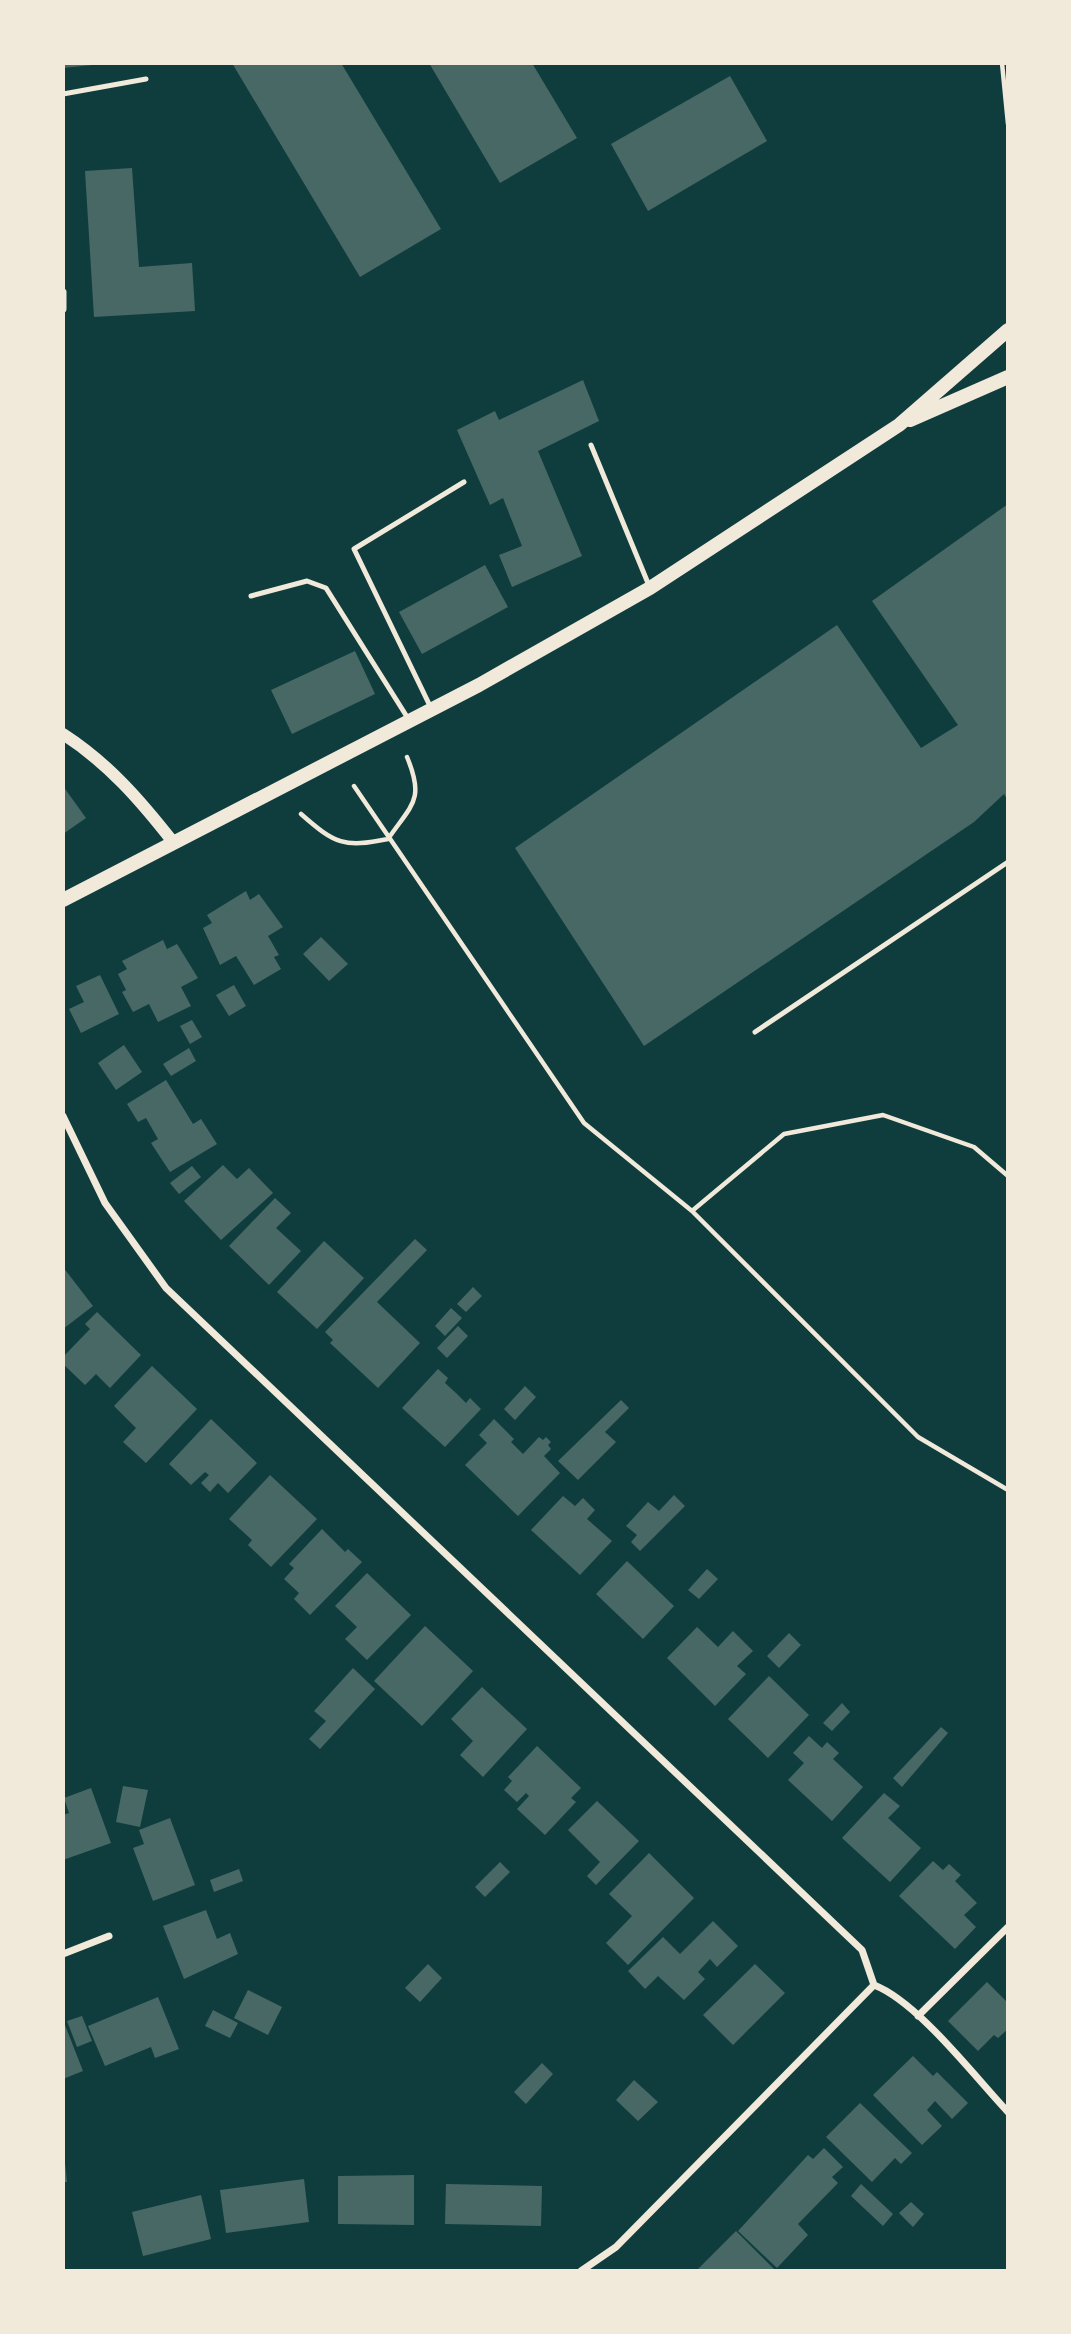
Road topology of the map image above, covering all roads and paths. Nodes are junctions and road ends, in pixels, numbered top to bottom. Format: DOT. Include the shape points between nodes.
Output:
graph roads {
  1 [pos="1002,63"];
  2 [pos="146,79"];
  3 [pos="63,94"];
  4 [pos="1008,124"];
  5 [pos="63,292"];
  6 [pos="63,309"];
  7 [pos="1008,330"];
  8 [pos="1008,377"];
  9 [pos="900,425"];
  10 [pos="591,445"];
  11 [pos="464,482"];
  12 [pos="650,588"];
  13 [pos="251,596"];
  14 [pos="432,709"];
  15 [pos="409,720"];
  16 [pos="63,734"];
  17 [pos="407,757"];
  18 [pos="354,786"];
  19 [pos="301,814"];
  20 [pos="388,838"];
  21 [pos="173,842"];
  22 [pos="1008,862"];
  23 [pos="63,900"];
  24 [pos="755,1032"];
  25 [pos="63,1116"];
  26 [pos="1008,1176"];
  27 [pos="692,1211"];
  28 [pos="1008,1490"];
  29 [pos="1008,1927"];
  30 [pos="108,1936"];
  31 [pos="63,1954"];
  32 [pos="874,1984"];
  33 [pos="918,2016"];
  34 [pos="1008,2112"];
  35 [pos="582,2271"];
  1 -- 4 [label="path"];
  2 -- 3 [label="lane"];
  5 -- 6 [label="street"];
  7 -- 9 [label="main road"];
  8 -- 9 [label="main road"];
  9 -- 12 [label="main road"];
  10 -- 12 [label="lane"];
  11 -- 14 [label="lane" via="354,549"];
  12 -- 14 [label="main road"];
  13 -- 15 [label="lane" via="306,581 326,588"];
  14 -- 15 [label="main road"];
  15 -- 21 [label="main road"];
  16 -- 21 [label="street" via="126,783"];
  17 -- 20 [label="path" via="417,781 416,798"];
  18 -- 20 [label="path"];
  19 -- 20 [label="path" via="327,836 356,845"];
  20 -- 27 [label="path" via="584,1123"];
  21 -- 23 [label="main road"];
  22 -- 24 [label="lane"];
  25 -- 32 [label="street" via="104,1203 166,1289 862,1950"];
  26 -- 27 [label="path" via="974,1147 883,1115 784,1134"];
  27 -- 28 [label="path" via="918,1437"];
  29 -- 33 [label="street"];
  30 -- 31 [label="street"];
  32 -- 33 [label="street" via="892,1992"];
  32 -- 35 [label="street" via="616,2247"];
  33 -- 34 [label="street"];
}
